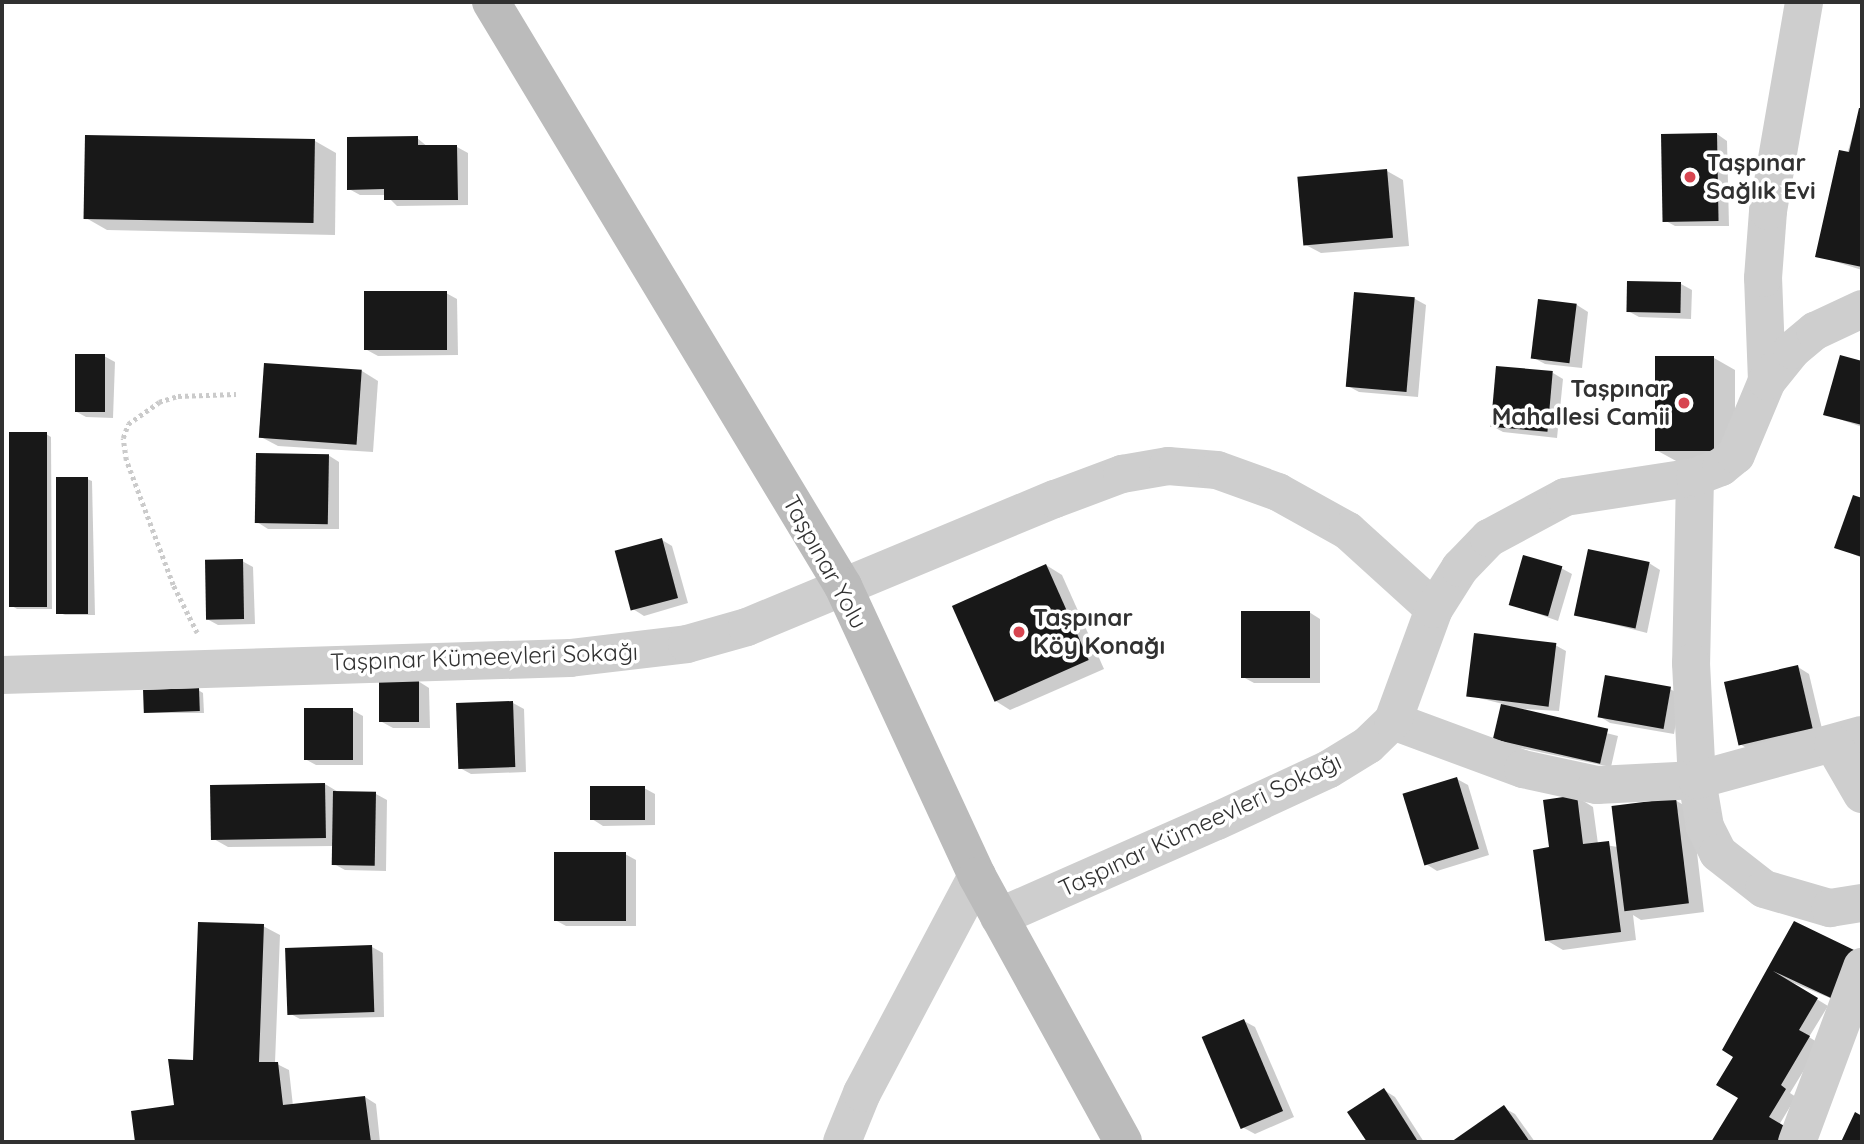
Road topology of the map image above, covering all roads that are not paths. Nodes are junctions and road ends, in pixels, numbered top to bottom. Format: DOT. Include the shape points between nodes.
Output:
graph roads {
  1 [pos="491,2"];
  2 [pos="1804,2"];
  3 [pos="1862,309"];
  4 [pos="1767,381"];
  5 [pos="1695,477"];
  6 [pos="843,586"];
  7 [pos="1434,609"];
  8 [pos="2,675"];
  9 [pos="1393,721"];
  10 [pos="1848,739"];
  11 [pos="1697,780"];
  12 [pos="1862,794"];
  13 [pos="977,876"];
  14 [pos="1862,903"];
  15 [pos="999,917"];
  16 [pos="1862,967"];
  17 [pos="842,1142"];
  18 [pos="1123,1142"];
  19 [pos="1797,1142"];
  1 -- 6 [label="main road, Taşpınar Yolu"];
  2 -- 4 [label="street, Taşpınar Kümeevleri Sokağı" via="1768,211 1763,278"];
  3 -- 4 [label="street, Taşpınar Kümeevleri Sokağı" via="1815,331"];
  4 -- 5 [label="street, Taşpınar Kümeevleri Sokağı" via="1736,455"];
  5 -- 7 [label="street, Taşpınar Kümeevleri Sokağı" via="1565,497 1525,516 1489,538 1460,568"];
  5 -- 11 [label="street" via="1691,663"];
  6 -- 7 [label="street, Taşpınar Kümeevleri Sokağı" via="1122,474 1168,466 1216,470 1278,492 1348,531"];
  6 -- 8 [label="street, Taşpınar Kümeevleri Sokağı" via="747,627 687,644 628,653"];
  6 -- 13 [label="main road, Taşpınar Yolu"];
  7 -- 9 [label="street, Taşpınar Kümeevleri Sokağı"];
  9 -- 11 [label="street" via="1561,780 1633,786"];
  9 -- 15 [label="street, Taşpınar Kümeevleri Sokağı" via="1368,745 1329,769"];
  10 -- 11 [label="street"];
  10 -- 12 [label="street"];
  11 -- 14 [label="street" via="1705,827 1718,853 1740,874 1764,889 1830,908"];
  13 -- 15 [label="main road, Taşpınar Yolu"];
  13 -- 17 [label="street" via="862,1093"];
  15 -- 18 [label="main road, Taşpınar Yolu"];
  16 -- 19 [label="street"];
}
